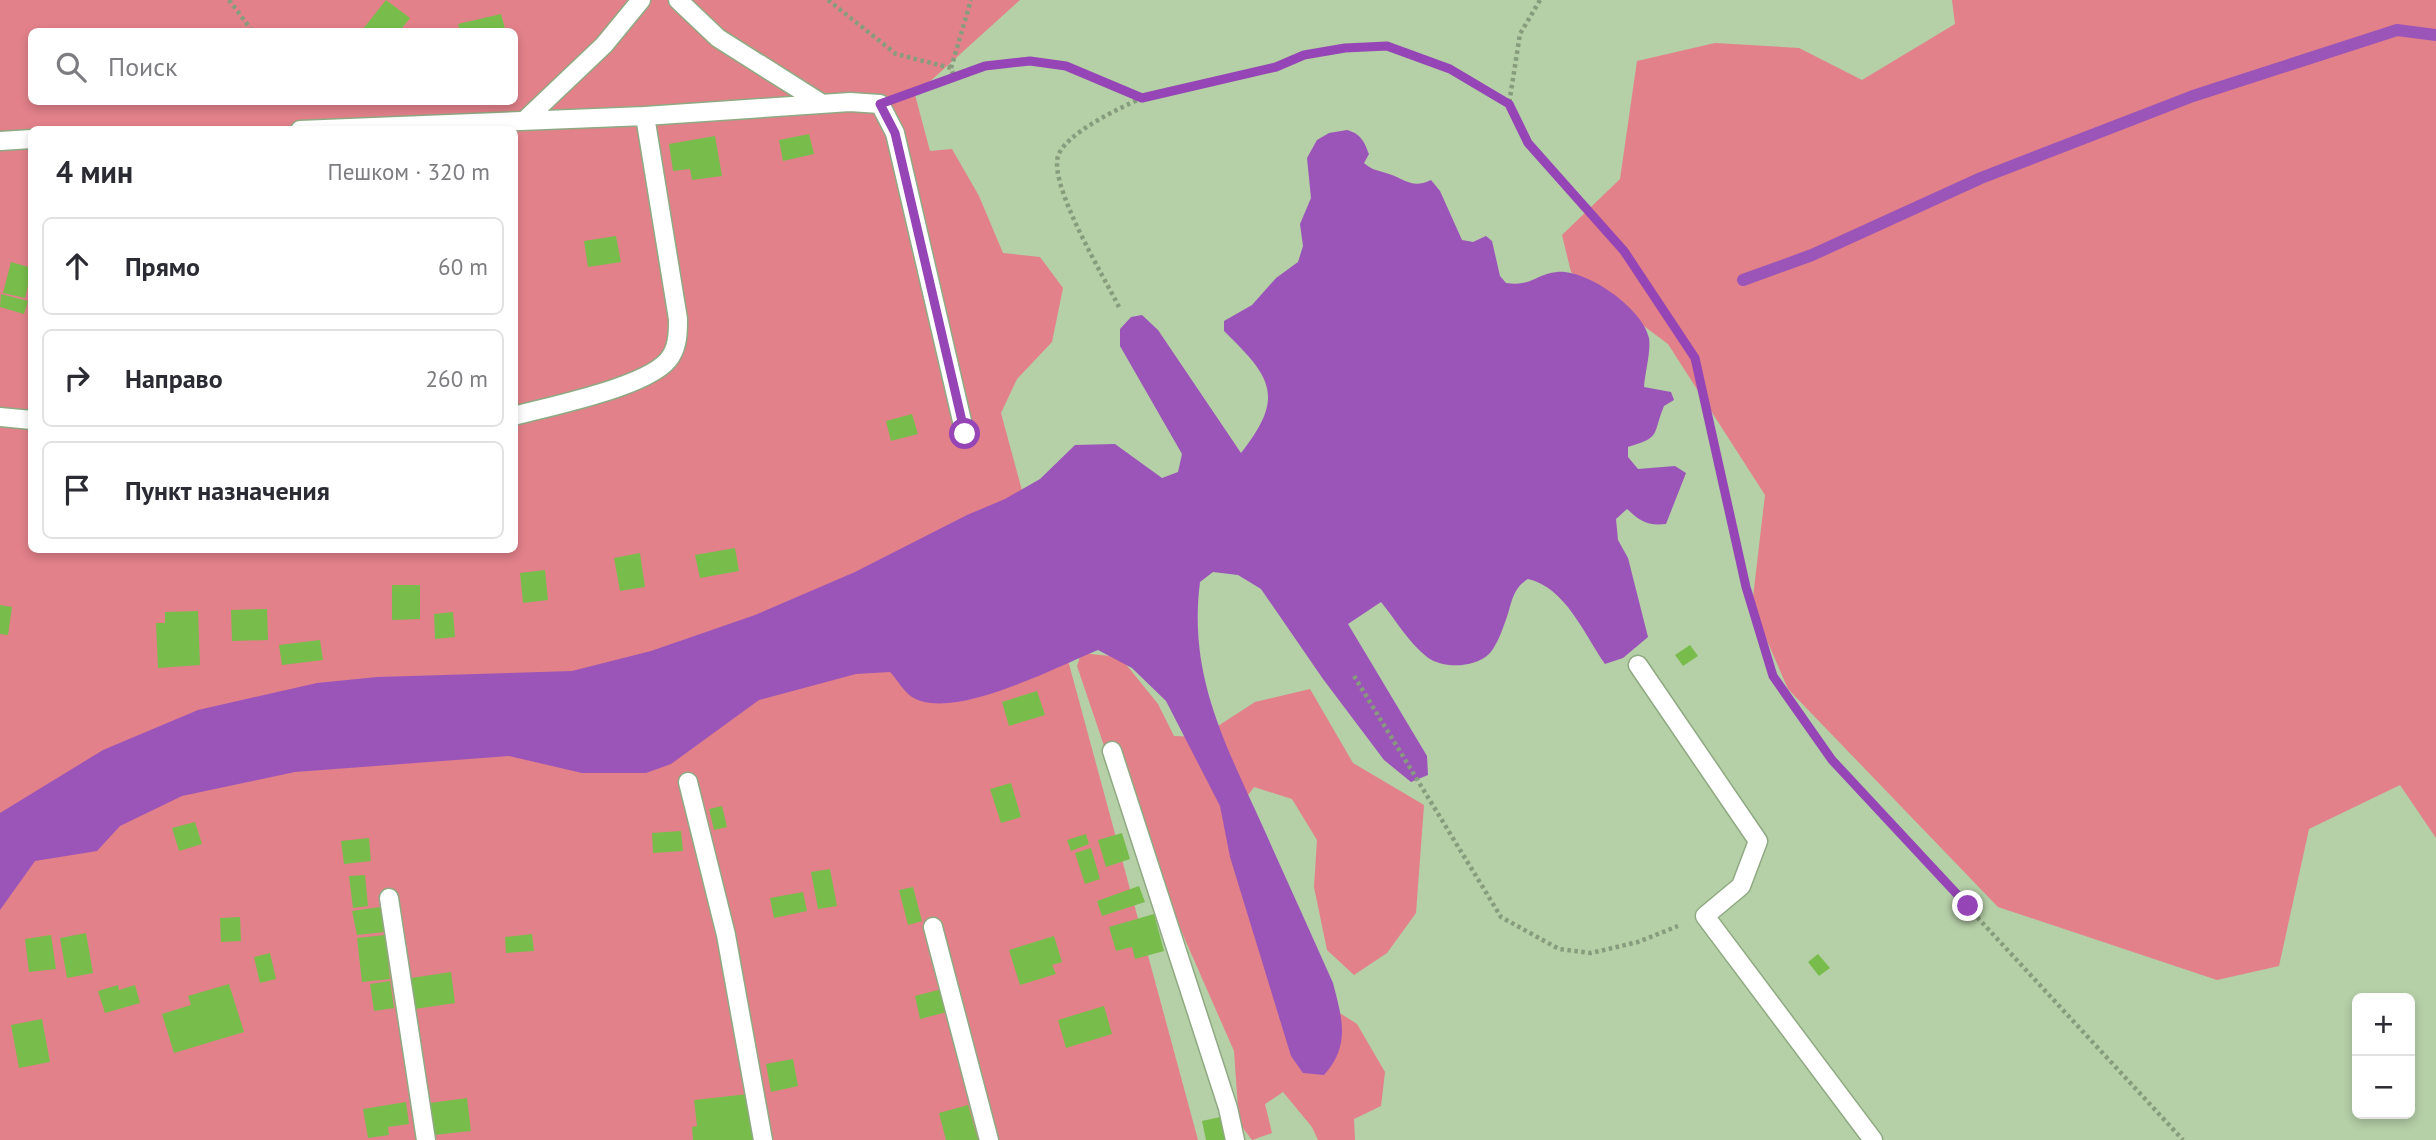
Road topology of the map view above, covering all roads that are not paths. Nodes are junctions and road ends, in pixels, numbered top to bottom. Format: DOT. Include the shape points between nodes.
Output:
graph roads {
  1 [pos="641,0"];
  2 [pos="678,0"];
  3 [pos="821,103"];
  4 [pos="645,116"];
  5 [pos="524,121"];
  6 [pos="399,126"];
  7 [pos="28,139"];
  8 [pos="0,141"];
  9 [pos="518,415"];
  10 [pos="0,417"];
  11 [pos="28,420"];
  12 [pos="965,434"];
  13 [pos="1638,665"];
  14 [pos="1112,751"];
  15 [pos="688,782"];
  16 [pos="389,898"];
  17 [pos="933,928"];
  18 [pos="426,1140"];
  19 [pos="763,1140"];
  20 [pos="989,1140"];
  21 [pos="1235,1140"];
  22 [pos="1874,1140"];
  1 -- 5 [label="lane" via="604,45"];
  2 -- 3 [label="lane" via="718,38"];
  3 -- 4 [label="lane"];
  3 -- 12 [label="lane" via="880,104 895,133"];
  4 -- 5 [label="lane"];
  4 -- 9 [label="lane" via="678,318 678,339 671,356 659,370 638,381"];
  5 -- 6 [label="lane"];
  7 -- 8 [label="lane"];
  10 -- 11 [label="lane"];
  13 -- 22 [label="lane" via="1759,841 1741,886 1705,915"];
  14 -- 21 [label="lane"];
  15 -- 19 [label="lane" via="726,935"];
  16 -- 18 [label="lane"];
  17 -- 20 [label="lane"];
}
